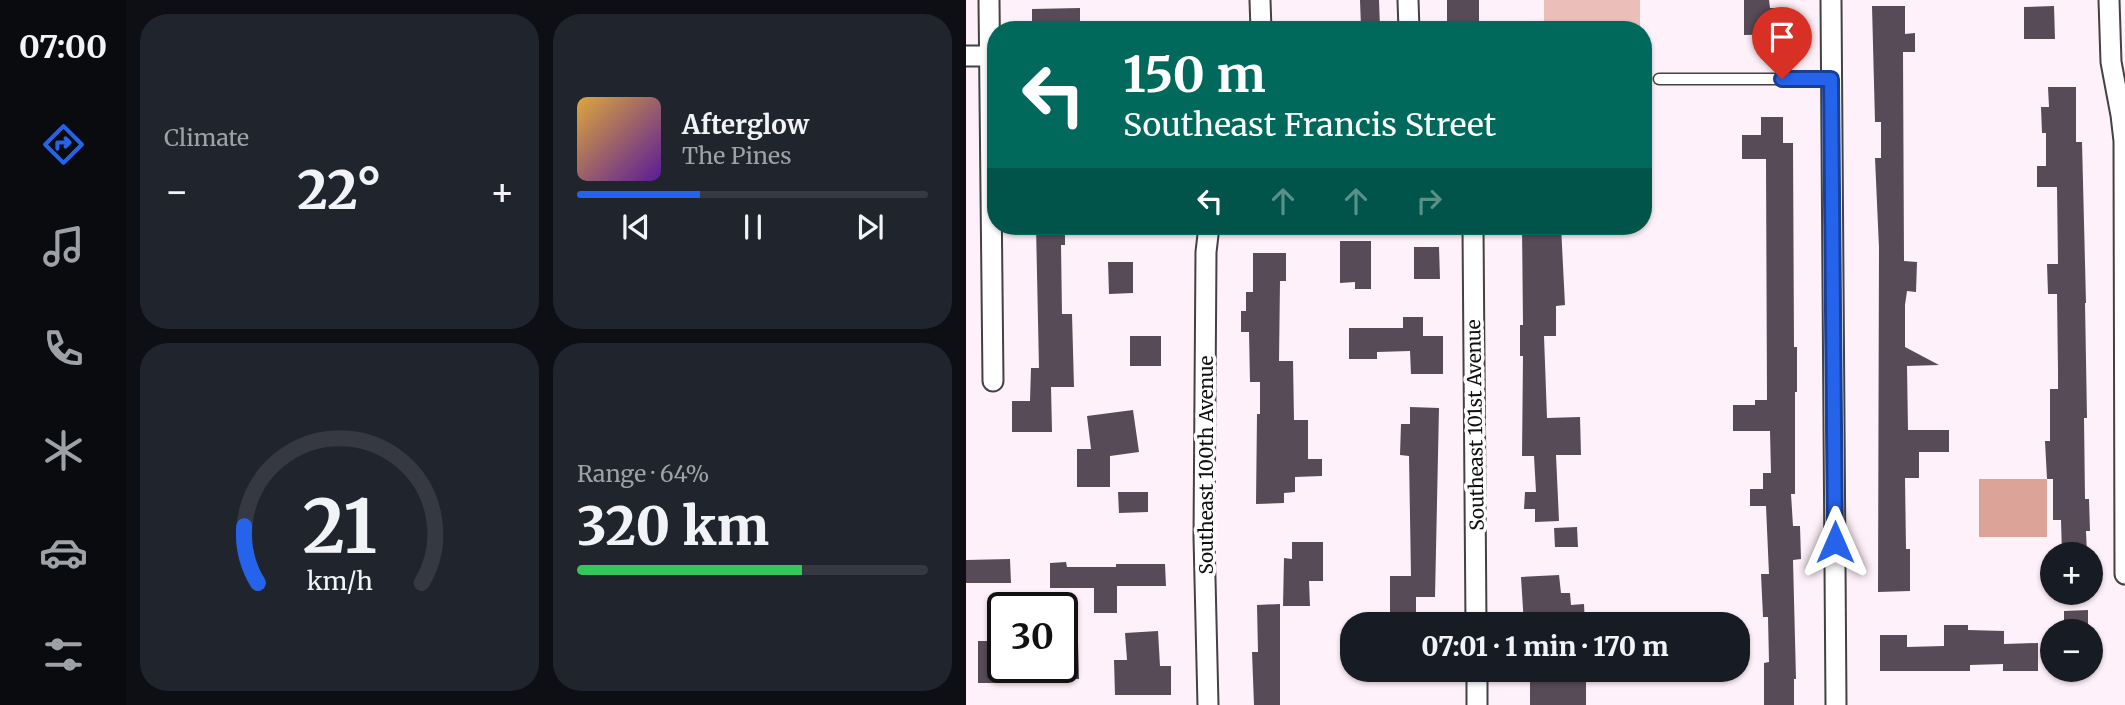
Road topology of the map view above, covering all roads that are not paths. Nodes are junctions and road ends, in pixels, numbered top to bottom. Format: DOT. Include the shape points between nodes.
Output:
graph roads {
  1 [pos="989,0"];
  2 [pos="1260,0"];
  3 [pos="1408,0"];
  4 [pos="1831,0"];
  5 [pos="2109,0"];
  6 [pos="989,21"];
  7 [pos="1261,21"];
  8 [pos="1409,21"];
  9 [pos="966,56"];
  10 [pos="987,56"];
  11 [pos="1659,79"];
  12 [pos="1831,79"];
  13 [pos="2120,84"];
  14 [pos="992,235"];
  15 [pos="1208,235"];
  16 [pos="1473,235"];
  17 [pos="993,381"];
  18 [pos="2124,394"];
  19 [pos="2125,574"];
  20 [pos="1476,612"];
  21 [pos="1477,682"];
  22 [pos="1208,705"];
  23 [pos="1477,705"];
  24 [pos="1836,705"];
  1 -- 6 [label="street"];
  2 -- 7 [label="street"];
  3 -- 8 [label="street"];
  4 -- 12 [label="street"];
  5 -- 13 [label="street" via="2110,47"];
  9 -- 10 [label="street"];
  11 -- 12 [label="lane"];
  12 -- 24 [label="street"];
  13 -- 18 [label="street"];
  14 -- 17 [label="street"];
  15 -- 22 [label="street, Southeast 100th Avenue" via="1204,537"];
  16 -- 20 [label="street, Southeast 101st Avenue"];
  18 -- 19 [label="street"];
  21 -- 23 [label="street"];
}
